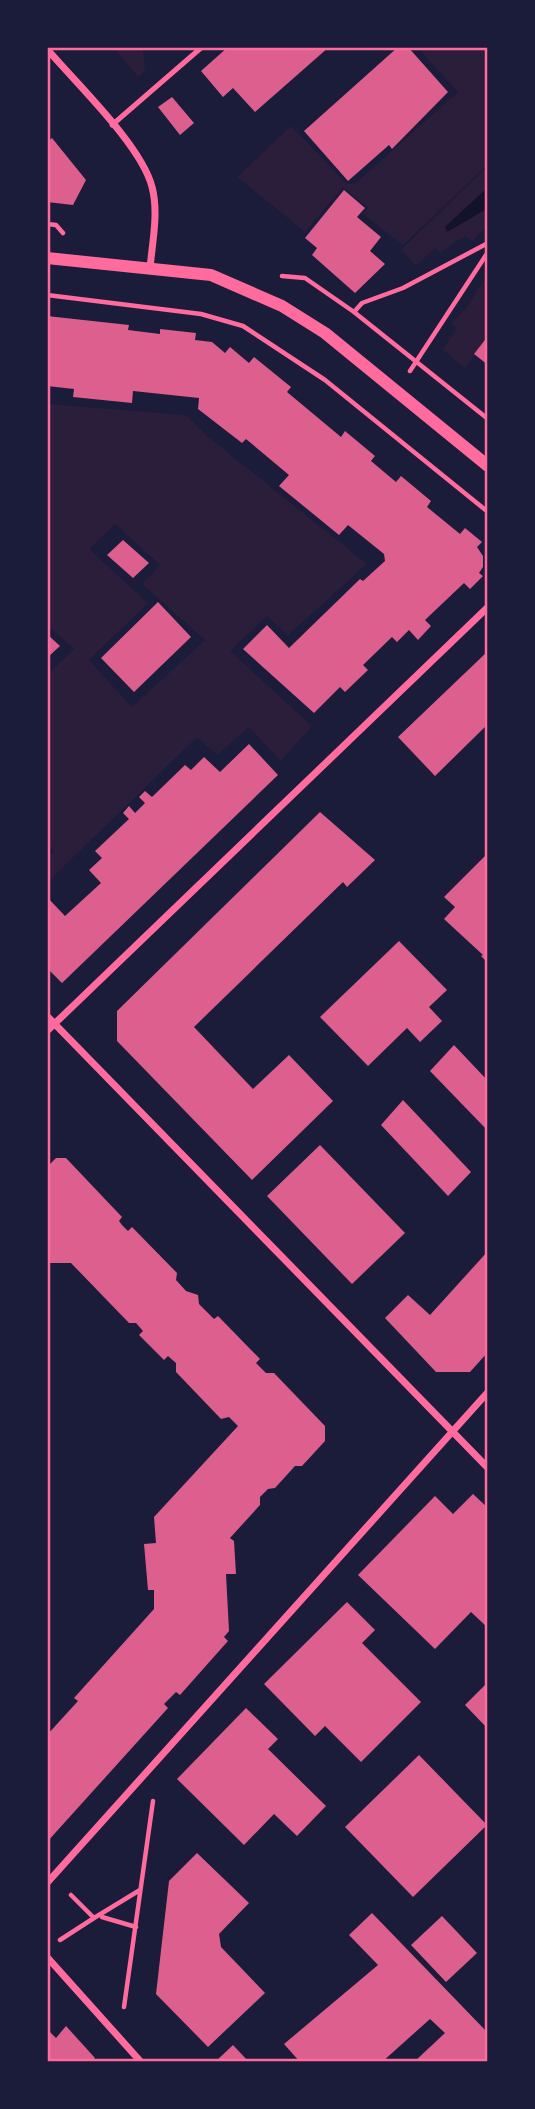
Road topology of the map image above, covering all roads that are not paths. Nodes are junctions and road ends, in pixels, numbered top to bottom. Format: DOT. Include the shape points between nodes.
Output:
graph roads {
  1 [pos="202,47"];
  2 [pos="47,49"];
  3 [pos="112,125"];
  4 [pos="47,258"];
  5 [pos="150,269"];
  6 [pos="488,466"];
  7 [pos="488,607"];
  8 [pos="47,1016"];
  9 [pos="54,1024"];
  10 [pos="47,1031"];
  11 [pos="488,1392"];
  12 [pos="452,1431"];
  13 [pos="488,1468"];
  14 [pos="47,1883"];
  15 [pos="47,1956"];
  16 [pos="141,2062"];
  1 -- 3 [label="lane"];
  2 -- 3 [label="street"];
  3 -- 5 [label="street" via="147,171 152,188"];
  4 -- 5 [label="street"];
  5 -- 6 [label="street" via="211,275 282,306 325,333"];
  7 -- 9 [label="street"];
  8 -- 9 [label="street"];
  9 -- 10 [label="street"];
  9 -- 12 [label="street"];
  11 -- 12 [label="street"];
  12 -- 13 [label="street"];
  12 -- 14 [label="street"];
  15 -- 16 [label="street"];
}
